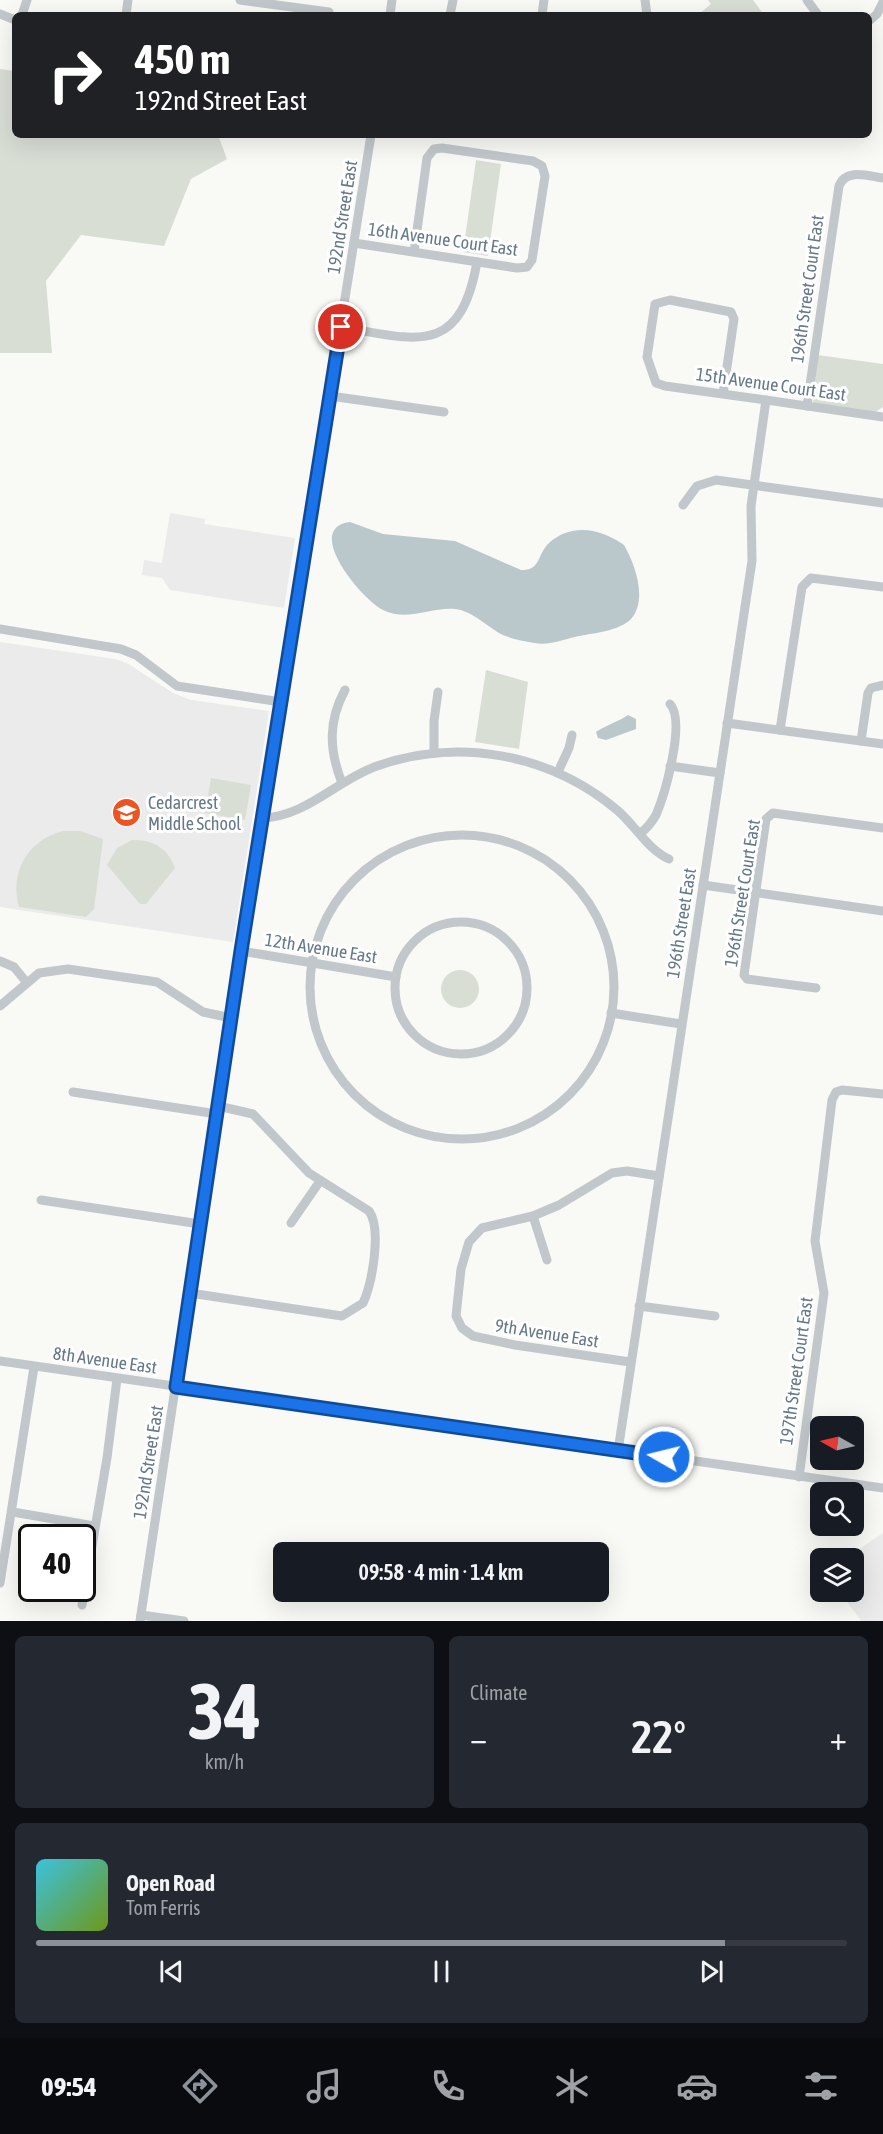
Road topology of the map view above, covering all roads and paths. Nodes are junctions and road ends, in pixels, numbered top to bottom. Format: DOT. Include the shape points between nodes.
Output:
graph roads {
  1 [pos="240,0"];
  2 [pos="883,2"];
  3 [pos="329,12"];
  4 [pos="872,18"];
  5 [pos="371,138"];
  6 [pos="883,178"];
  7 [pos="354,243"];
  8 [pos="414,252"];
  9 [pos="477,262"];
  10 [pos="341,327"];
  11 [pos="723,394"];
  12 [pos="330,396"];
  13 [pos="766,400"];
  14 [pos="807,406"];
  15 [pos="444,412"];
  16 [pos="883,417"];
  17 [pos="753,485"];
  18 [pos="883,503"];
  19 [pos="683,505"];
  20 [pos="883,587"];
  21 [pos="0,629"];
  22 [pos="883,685"];
  23 [pos="345,690"];
  24 [pos="438,692"];
  25 [pos="281,702"];
  26 [pos="670,704"];
  27 [pos="727,723"];
  28 [pos="780,730"];
  29 [pos="572,735"];
  30 [pos="861,741"];
  31 [pos="883,744"];
  32 [pos="434,753"];
  33 [pos="670,766"];
  34 [pos="558,772"];
  35 [pos="720,773"];
  36 [pos="342,783"];
  37 [pos="263,818"];
  38 [pos="883,828"];
  39 [pos="641,833"];
  40 [pos="669,859"];
  41 [pos="703,885"];
  42 [pos="755,893"];
  43 [pos="883,911"];
  44 [pos="241,951"];
  45 [pos="0,961"];
  46 [pos="313,963"];
  47 [pos="396,976"];
  48 [pos="27,983"];
  49 [pos="816,988"];
  50 [pos="0,1006"];
  51 [pos="611,1014"];
  52 [pos="231,1018"];
  53 [pos="681,1024"];
  54 [pos="73,1092"];
  55 [pos="883,1094"];
  56 [pos="218,1110"];
  57 [pos="659,1176"];
  58 [pos="320,1180"];
  59 [pos="41,1200"];
  60 [pos="533,1216"];
  61 [pos="291,1223"];
  62 [pos="200,1224"];
  63 [pos="547,1260"];
  64 [pos="190,1293"];
  65 [pos="639,1306"];
  66 [pos="715,1316"];
  67 [pos="0,1361"];
  68 [pos="630,1362"];
  69 [pos="34,1367"];
  70 [pos="117,1379"];
  71 [pos="176,1387"];
  72 [pos="618,1451"];
  73 [pos="799,1477"];
  74 [pos="883,1488"];
  75 [pos="13,1512"];
  76 [pos="82,1524"];
  77 [pos="94,1524"];
  78 [pos="0,1583"];
  79 [pos="82,1602"];
  80 [pos="82,1605"];
  81 [pos="140,1618"];
  82 [pos="183,1621"];
  1 -- 3 [label="street"];
  2 -- 4 [label="street"];
  5 -- 7 [label="street, 192nd Street East"];
  6 -- 14 [label="street, 196th Street Court East" via="843,178 839,186"];
  7 -- 8 [label="street, 16th Avenue Court East"];
  7 -- 10 [label="street, 192nd Street East"];
  8 -- 9 [label="street, 16th Avenue Court East"];
  8 -- 9 [label="street, 16th Avenue Court East" via="428,158 434,149 533,161 542,166 545,176 532,260 527,267 517,268"];
  9 -- 10 [label="street" via="468,303 449,326 420,338"];
  10 -- 12 [label="street, 192nd Street East"];
  11 -- 11 [label="street, 15th Avenue Court East" via="734,319 731,312 670,300 658,303 653,308 646,357 655,382"];
  11 -- 13 [label="street, 15th Avenue Court East"];
  12 -- 15 [label="street"];
  12 -- 25 [label="street, 192nd Street East"];
  13 -- 14 [label="street, 15th Avenue Court East"];
  13 -- 17 [label="street, 196th Street East"];
  14 -- 16 [label="street, 15th Avenue Court East"];
  17 -- 18 [label="street"];
  17 -- 19 [label="street" via="706,481 693,489"];
  17 -- 27 [label="street, 196th Street East" via="752,561"];
  20 -- 28 [label="street" via="818,578 807,580 801,591"];
  21 -- 25 [label="street" via="121,649 136,655 177,686"];
  22 -- 30 [label="street" via="871,688"];
  23 -- 36 [label="street" via="337,704 331,735 331,750"];
  24 -- 32 [label="street"];
  25 -- 37 [label="street, 192nd Street East"];
  26 -- 33 [label="street" via="676,716"];
  27 -- 28 [label="street"];
  27 -- 35 [label="street, 196th Street East"];
  28 -- 30 [label="street"];
  29 -- 34 [label="street"];
  30 -- 31 [label="street"];
  32 -- 34 [label="street" via="500,756"];
  32 -- 36 [label="street" via="377,766"];
  33 -- 35 [label="street"];
  33 -- 39 [label="street" via="655,816"];
  34 -- 39 [label="street" via="615,808"];
  35 -- 41 [label="street, 196th Street East"];
  36 -- 37 [label="street" via="288,814"];
  37 -- 44 [label="street, 192nd Street East"];
  38 -- 42 [label="street, 196th Street Court East" via="772,813 766,819"];
  39 -- 40 [label="street" via="653,850"];
  41 -- 42 [label="street"];
  41 -- 53 [label="street, 196th Street East"];
  42 -- 43 [label="street"];
  42 -- 49 [label="street, 196th Street Court East" via="744,969 747,979"];
  44 -- 46 [label="street, 12th Avenue East"];
  44 -- 52 [label="street, 192nd Street East"];
  45 -- 48 [label="street" via="14,968"];
  46 -- 47 [label="street, 12th Avenue East"];
  46 -- 51 [label="street" via="313,1016 332,1065 353,1093 380,1115 428,1136 463,1139 498,1135 546,1114 573,1091 594,1063"];
  46 -- 51 [label="street" via="331,912 367,870 398,850 432,838 487,838 539,856 580,892 600,923 611,958"];
  47 -- 47 [label="street" via="395,997 407,1026 430,1046 449,1053 480,1051 499,1042 519,1018 526,999 524,968 514,950 500,935 472,922 441,924 423,934 402,957"];
  48 -- 50 [label="street"];
  48 -- 52 [label="street" via="39,973 56,969 149,980 166,986 203,1012"];
  51 -- 53 [label="street"];
  52 -- 56 [label="street, 192nd Street East"];
  53 -- 57 [label="street, 196th Street East"];
  54 -- 56 [label="street"];
  55 -- 73 [label="street, 197th Street Court East" via="850,1089 836,1092 832,1100 815,1241 824,1293"];
  56 -- 58 [label="street" via="253,1114"];
  56 -- 62 [label="street, 192nd Street East"];
  57 -- 60 [label="street" via="612,1173 577,1196"];
  57 -- 65 [label="street, 196th Street East"];
  58 -- 61 [label="street"];
  58 -- 64 [label="street" via="362,1206 375,1224 370,1281 363,1303 356,1310 335,1316"];
  59 -- 62 [label="street"];
  60 -- 63 [label="street"];
  60 -- 68 [label="street, 9th Avenue East" via="492,1224 478,1231 469,1242 456,1304 462,1328 483,1339"];
  62 -- 64 [label="street, 192nd Street East"];
  64 -- 71 [label="street, 192nd Street East"];
  65 -- 66 [label="street"];
  65 -- 68 [label="street, 196th Street East"];
  67 -- 69 [label="street, 8th Avenue East"];
  68 -- 72 [label="street, 196th Street East"];
  69 -- 70 [label="street, 8th Avenue East"];
  69 -- 75 [label="street"];
  70 -- 71 [label="street, 8th Avenue East"];
  70 -- 77 [label="street"];
  71 -- 72 [label="street, 8th Avenue East"];
  71 -- 81 [label="street, 192nd Street East"];
  72 -- 73 [label="street, 8th Avenue East"];
  73 -- 74 [label="street, 8th Avenue East"];
  75 -- 76 [label="street"];
  75 -- 78 [label="street"];
  79 -- 80 [label="street"];
  81 -- 82 [label="street"];
}
